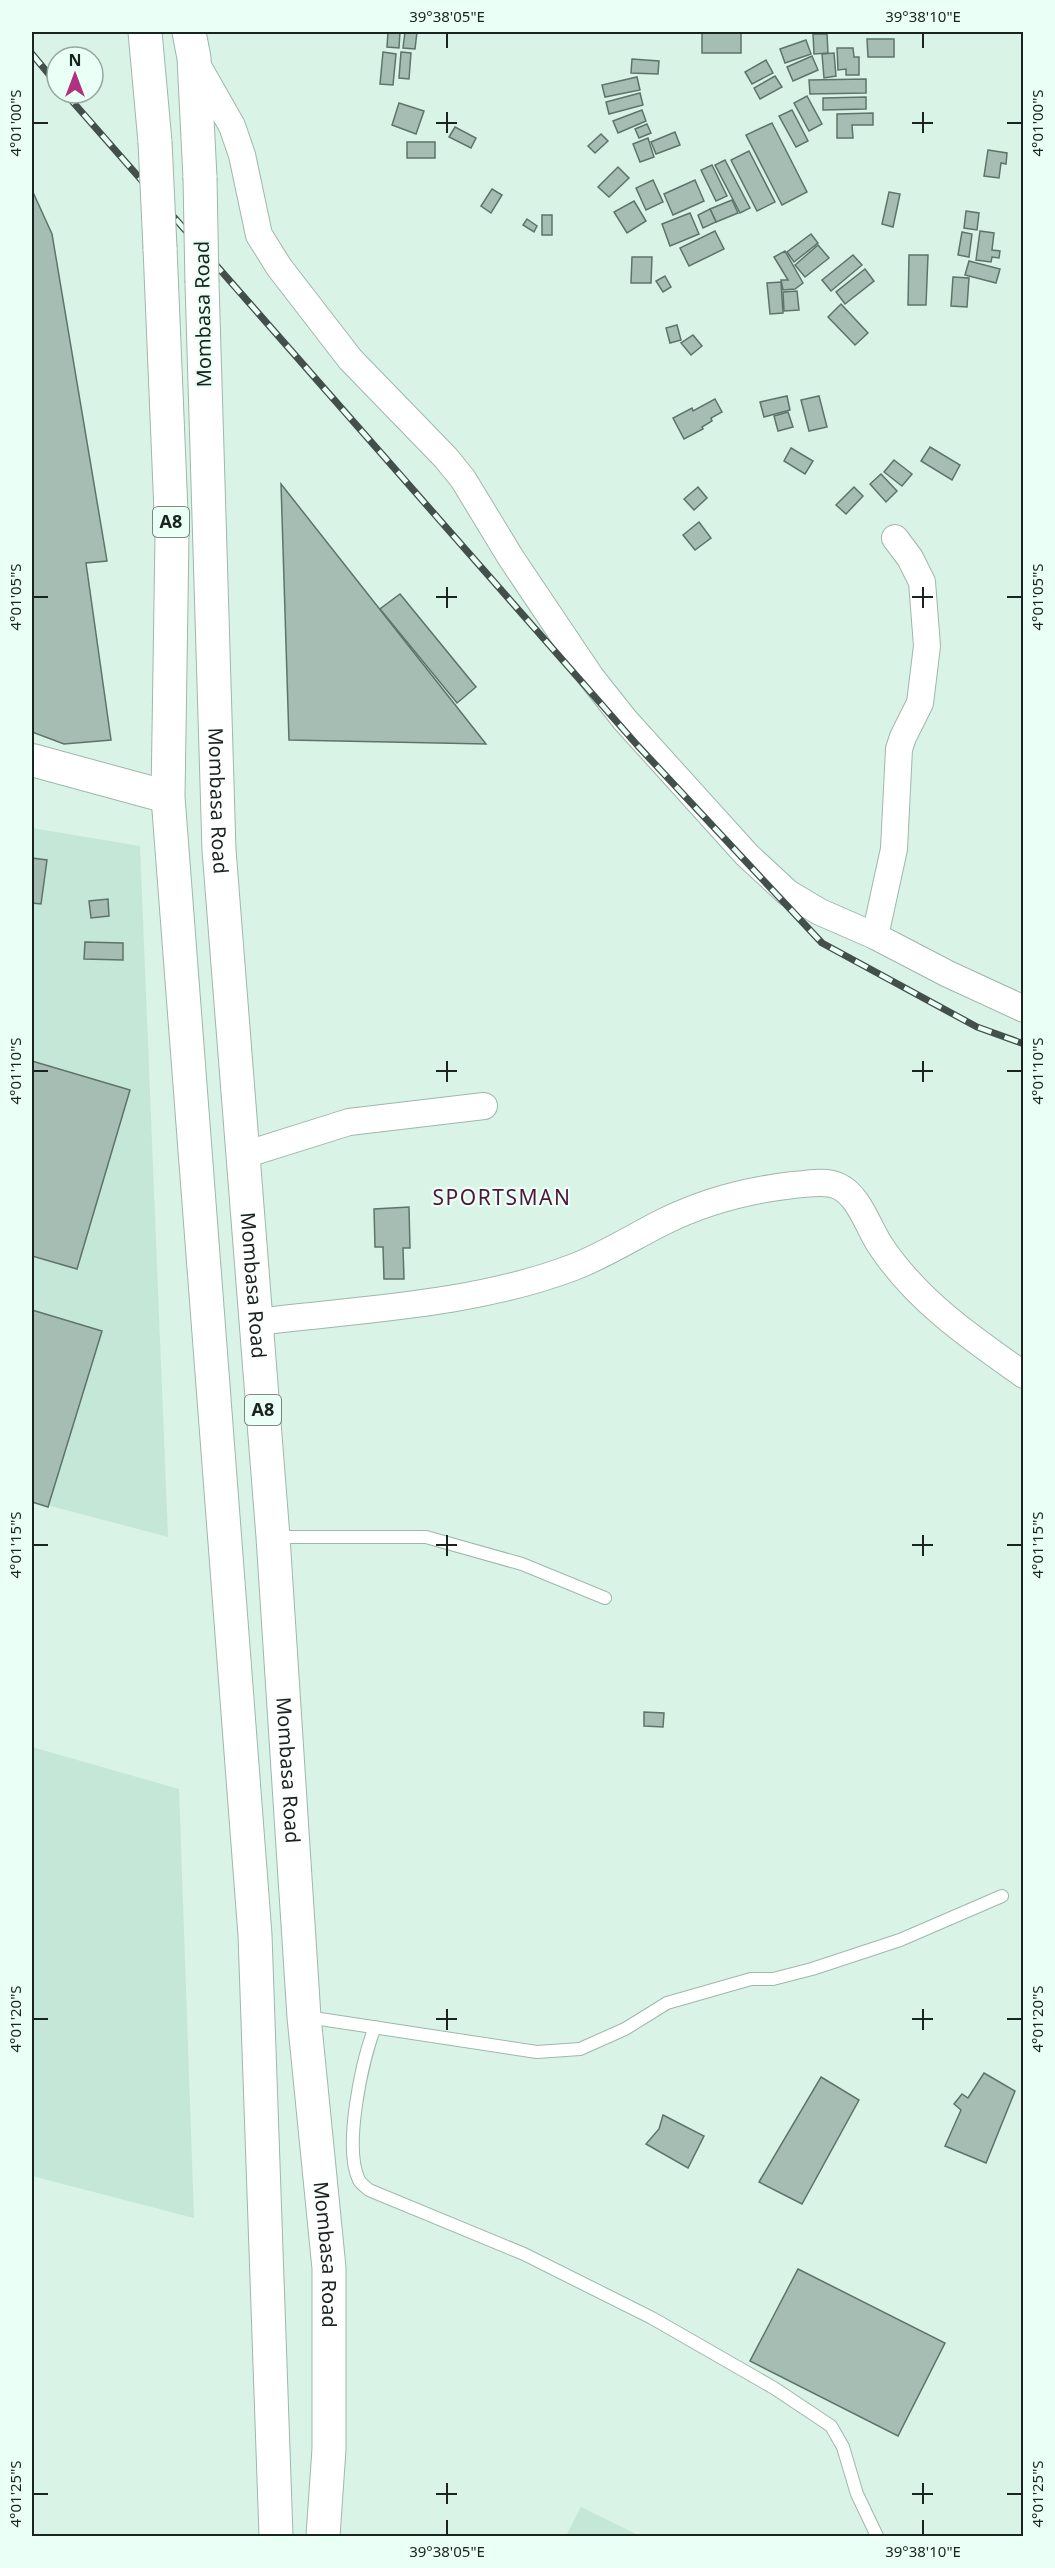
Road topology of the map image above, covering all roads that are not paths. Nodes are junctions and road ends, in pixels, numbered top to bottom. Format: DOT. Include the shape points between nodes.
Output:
graph roads {
  1 [pos="145,32"];
  2 [pos="191,45"];
  3 [pos="895,538"];
  4 [pos="32,760"];
  5 [pos="168,797"];
  6 [pos="875,936"];
  7 [pos="1023,1009"];
  8 [pos="484,1106"];
  9 [pos="244,1155"];
  10 [pos="256,1322"];
  11 [pos="1023,1375"];
  12 [pos="273,1537"];
  13 [pos="605,1598"];
  14 [pos="1002,1896"];
  15 [pos="304,2017"];
  16 [pos="375,2027"];
  17 [pos="276,2536"];
  18 [pos="323,2536"];
  19 [pos="877,2536"];
  1 -- 5 [label="highway, Mombasa Road / A8, bridge" via="155,142 172,536"];
  2 -- 6 [label="street" via="232,126 258,229 270,253 350,359 463,479 591,678 700,804 780,887 820,912"];
  2 -- 9 [label="highway, Mombasa Road / A8, bridge" via="201,178 219,850"];
  3 -- 6 [label="street" via="922,582 927,646 920,703 899,749 896,833"];
  4 -- 5 [label="street"];
  5 -- 17 [label="highway, Mombasa Road / A8" via="255,1935"];
  6 -- 7 [label="street"];
  8 -- 9 [label="street" via="349,1122"];
  9 -- 10 [label="highway, Mombasa Road / A8"];
  10 -- 11 [label="street" via="434,1301 491,1290 572,1267 664,1221 713,1202 772,1188 826,1183 837,1185 855,1202 889,1259 921,1296"];
  10 -- 12 [label="highway, Mombasa Road / A8"];
  12 -- 13 [label="lane" via="426,1537 522,1564"];
  12 -- 15 [label="highway, Mombasa Road / A8"];
  14 -- 16 [label="lane" via="900,1940 812,1969 773,1979 751,1979 667,2003 625,2029 580,2049 537,2052"];
  15 -- 16 [label="lane"];
  15 -- 18 [label="highway, Mombasa Road / A8" via="329,2268 329,2449"];
  16 -- 19 [label="lane" via="368,2044 352,2135 360,2181 369,2190 524,2254 652,2318 774,2388 831,2426"];
}
